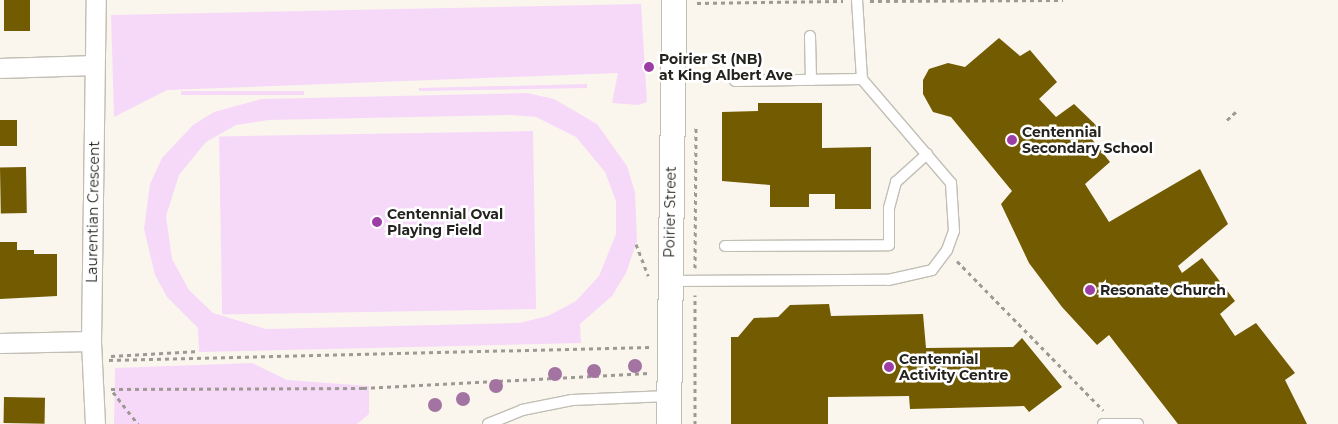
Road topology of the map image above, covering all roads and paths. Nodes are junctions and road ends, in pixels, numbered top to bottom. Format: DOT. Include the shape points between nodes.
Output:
graph roads {
  1 [pos="96,0"];
  2 [pos="674,0"];
  3 [pos="857,0"];
  4 [pos="1063,0"];
  5 [pos="696,12"];
  6 [pos="810,36"];
  7 [pos="94,65"];
  8 [pos="0,68"];
  9 [pos="862,79"];
  10 [pos="735,80"];
  11 [pos="810,80"];
  12 [pos="1239,109"];
  13 [pos="1227,120"];
  14 [pos="696,121"];
  15 [pos="927,154"];
  16 [pos="636,244"];
  17 [pos="725,246"];
  18 [pos="947,250"];
  19 [pos="659,279"];
  20 [pos="695,281"];
  21 [pos="91,341"];
  22 [pos="0,343"];
  23 [pos="653,347"];
  24 [pos="199,350"];
  25 [pos="648,374"];
  26 [pos="669,396"];
  27 [pos="1114,421"];
  28 [pos="95,424"];
  29 [pos="138,424"];
  30 [pos="488,424"];
  31 [pos="669,424"];
  32 [pos="695,424"];
  33 [pos="1103,424"];
  34 [pos="1138,424"];
  1 -- 7 [label="street, Laurentian Crescent"];
  2 -- 19 [label="street, Poirier Street"];
  3 -- 4 [label="path"];
  3 -- 5 [label="path" via="696,2"];
  3 -- 9 [label="lane"];
  6 -- 11 [label="lane"];
  7 -- 8 [label="street"];
  7 -- 21 [label="street, Laurentian Crescent"];
  9 -- 11 [label="lane"];
  9 -- 15 [label="lane"];
  10 -- 11 [label="lane"];
  12 -- 13 [label="path"];
  14 -- 20 [label="path"];
  15 -- 17 [label="lane" via="896,182 889,208 889,244"];
  15 -- 18 [label="lane" via="951,183 955,202 954,231"];
  16 -- 19 [label="path"];
  18 -- 20 [label="lane" via="932,270 888,280"];
  18 -- 27 [label="path"];
  19 -- 20 [label="lane"];
  19 -- 26 [label="street, Poirier Street"];
  20 -- 32 [label="path"];
  21 -- 22 [label="street"];
  21 -- 28 [label="street, Laurentian Crescent"];
  23 -- 24 [label="path" via="111,358"];
  25 -- 29 [label="path" via="363,388 111,389"];
  26 -- 30 [label="lane" via="572,400 522,410"];
  26 -- 31 [label="street, Poirier Street"];
  27 -- 33 [label="lane"];
  27 -- 34 [label="lane"];
}
